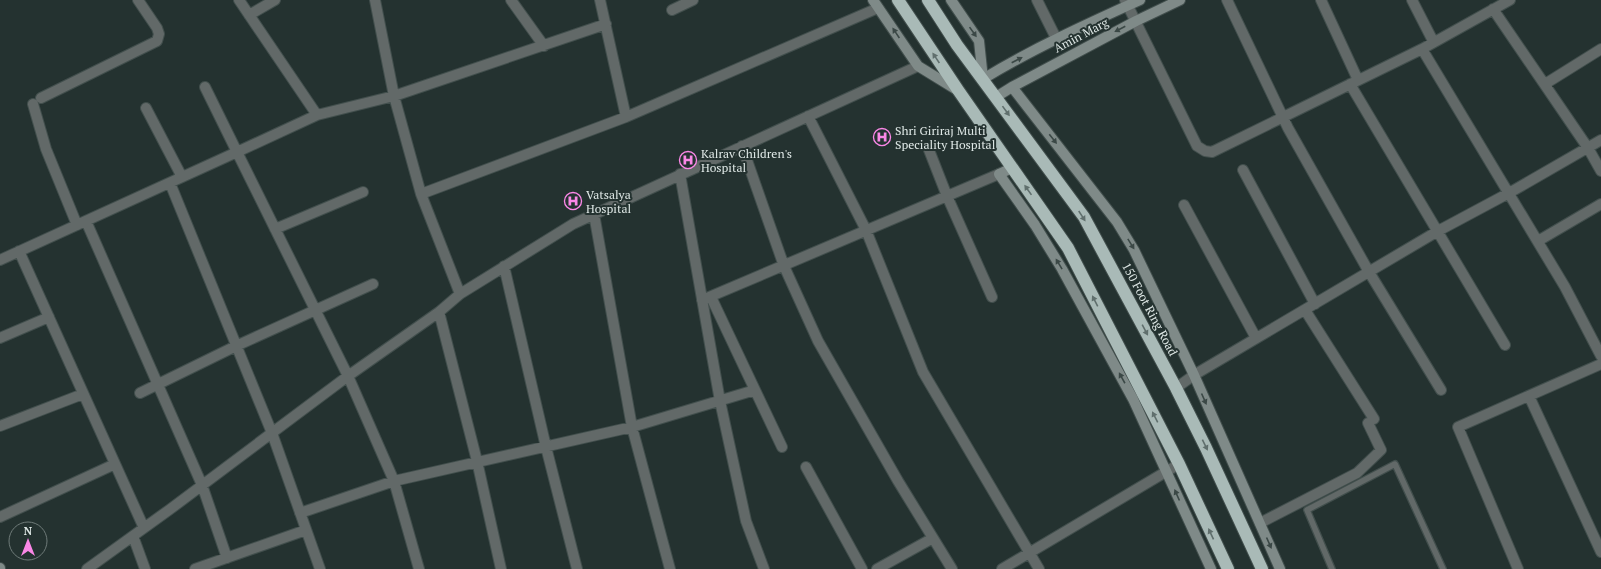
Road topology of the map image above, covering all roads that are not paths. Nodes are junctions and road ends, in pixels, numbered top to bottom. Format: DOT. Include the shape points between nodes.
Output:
graph roads {
  1 [pos="138,0"];
  2 [pos="239,0"];
  3 [pos="275,0"];
  4 [pos="375,0"];
  5 [pos="511,0"];
  6 [pos="600,0"];
  7 [pos="693,0"];
  8 [pos="898,0"];
  9 [pos="928,0"];
  10 [pos="1037,0"];
  11 [pos="1140,0"];
  12 [pos="1180,0"];
  13 [pos="1227,0"];
  14 [pos="1320,0"];
  15 [pos="1412,0"];
  16 [pos="1510,0"];
  17 [pos="955,1"];
  18 [pos="1127,3"];
  19 [pos="876,4"];
  20 [pos="1493,9"];
  21 [pos="672,10"];
  22 [pos="249,15"];
  23 [pos="1136,21"];
  24 [pos="606,24"];
  25 [pos="1057,40"];
  26 [pos="1433,42"];
  27 [pos="544,46"];
  28 [pos="1422,48"];
  29 [pos="1601,49"];
  30 [pos="918,66"];
  31 [pos="983,79"];
  32 [pos="1354,82"];
  33 [pos="1545,84"];
  34 [pos="1012,86"];
  35 [pos="205,87"];
  36 [pos="958,90"];
  37 [pos="394,96"];
  38 [pos="996,97"];
  39 [pos="146,108"];
  40 [pos="317,115"];
  41 [pos="808,116"];
  42 [pos="626,117"];
  43 [pos="1283,118"];
  44 [pos="1601,140"];
  45 [pos="742,146"];
  46 [pos="1588,148"];
  47 [pos="929,150"];
  48 [pos="237,152"];
  49 [pos="1012,168"];
  50 [pos="1243,170"];
  51 [pos="1601,171"];
  52 [pos="680,174"];
  53 [pos="999,174"];
  54 [pos="182,177"];
  55 [pos="170,183"];
  56 [pos="363,192"];
  57 [pos="1509,193"];
  58 [pos="421,194"];
  59 [pos="947,196"];
  60 [pos="1601,204"];
  61 [pos="1184,205"];
  62 [pos="594,214"];
  63 [pos="86,221"];
  64 [pos="77,225"];
  65 [pos="275,229"];
  66 [pos="866,230"];
  67 [pos="1438,231"];
  68 [pos="1538,241"];
  69 [pos="19,252"];
  70 [pos="0,260"];
  71 [pos="504,266"];
  72 [pos="784,266"];
  73 [pos="1369,272"];
  74 [pos="373,284"];
  75 [pos="460,294"];
  76 [pos="992,297"];
  77 [pos="707,299"];
  78 [pos="1315,304"];
  79 [pos="315,310"];
  80 [pos="1305,310"];
  81 [pos="439,312"];
  82 [pos="49,317"];
  83 [pos="0,338"];
  84 [pos="1256,338"];
  85 [pos="1505,345"];
  86 [pos="236,346"];
  87 [pos="1601,356"];
  88 [pos="1601,364"];
  89 [pos="1194,375"];
  90 [pos="348,376"];
  91 [pos="157,385"];
  92 [pos="1176,388"];
  93 [pos="755,390"];
  94 [pos="1441,390"];
  95 [pos="140,393"];
  96 [pos="83,394"];
  97 [pos="1529,396"];
  98 [pos="720,401"];
  99 [pos="0,426"];
  100 [pos="632,427"];
  101 [pos="272,433"];
  102 [pos="546,447"];
  103 [pos="782,447"];
  104 [pos="477,462"];
  105 [pos="115,464"];
  106 [pos="1179,464"];
  107 [pos="806,467"];
  108 [pos="1166,472"];
  109 [pos="394,481"];
  110 [pos="202,485"];
  111 [pos="300,512"];
  112 [pos="0,517"];
  113 [pos="1260,523"];
  114 [pos="144,528"];
  115 [pos="306,530"];
  116 [pos="133,536"];
  117 [pos="933,538"];
  118 [pos="1601,552"];
  119 [pos="1029,553"];
  120 [pos="227,558"];
  121 [pos="87,569"];
  122 [pos="145,569"];
  123 [pos="195,569"];
  124 [pos="320,569"];
  125 [pos="419,569"];
  126 [pos="501,569"];
  127 [pos="577,569"];
  128 [pos="670,569"];
  129 [pos="764,569"];
  130 [pos="862,569"];
  131 [pos="878,569"];
  132 [pos="952,569"];
  133 [pos="1002,569"];
  134 [pos="1039,569"];
  135 [pos="1211,569"];
  136 [pos="1228,569"];
  137 [pos="1262,569"];
  138 [pos="1280,569"];
  139 [pos="1332,569"];
  140 [pos="1443,569"];
  141 [pos="1518,569"];
  1 -- 64 [label="street" via="157,28 157,41 37,101 46,149"];
  2 -- 22 [label="street"];
  3 -- 22 [label="street"];
  4 -- 37 [label="street"];
  5 -- 27 [label="street"];
  6 -- 24 [label="street"];
  7 -- 21 [label="street"];
  36 -- 8 [label="highway, one-way"];
  9 -- 31 [label="highway, 150 Foot Ring Road"];
  10 -- 25 [label="street"];
  11 -- 18 [label="street, Amin Marg"];
  12 -- 23 [label="street, Amin Marg"];
  13 -- 43 [label="street"];
  14 -- 32 [label="street"];
  15 -- 26 [label="street"];
  16 -- 20 [label="street"];
  17 -- 31 [label="street, one-way" via="979,41"];
  18 -- 23 [label="street"];
  18 -- 25 [label="street, Amin Marg"];
  30 -- 19 [label="street, one-way"];
  19 -- 42 [label="street"];
  20 -- 26 [label="street"];
  20 -- 33 [label="street"];
  22 -- 40 [label="street"];
  23 -- 34 [label="street, Amin Marg, one-way"];
  23 -- 43 [label="street" via="1191,135 1197,146 1204,151 1212,152"];
  24 -- 27 [label="street"];
  24 -- 42 [label="street"];
  31 -- 25 [label="street, Amin Marg, one-way"];
  26 -- 28 [label="street"];
  27 -- 37 [label="street"];
  28 -- 32 [label="street"];
  28 -- 57 [label="street"];
  29 -- 33 [label="street"];
  30 -- 36 [label="street"];
  30 -- 41 [label="street"];
  31 -- 38 [label="highway, 150 Foot Ring Road"];
  32 -- 43 [label="street"];
  32 -- 67 [label="street"];
  33 -- 46 [label="street"];
  34 -- 38 [label="street, Amin Marg"];
  34 -- 89 [label="street, one-way" via="1117,222 1134,250"];
  35 -- 48 [label="street"];
  36 -- 49 [label="highway"];
  37 -- 40 [label="street"];
  37 -- 58 [label="street"];
  38 -- 92 [label="highway, 150 Foot Ring Road, one-way" via="1084,217"];
  39 -- 54 [label="street"];
  40 -- 48 [label="street"];
  41 -- 45 [label="street"];
  41 -- 66 [label="street"];
  42 -- 58 [label="street"];
  43 -- 73 [label="street"];
  44 -- 46 [label="street"];
  45 -- 52 [label="street"];
  45 -- 72 [label="street"];
  46 -- 51 [label="street"];
  46 -- 57 [label="street"];
  47 -- 59 [label="street"];
  48 -- 54 [label="street"];
  48 -- 65 [label="street"];
  49 -- 53 [label="street"];
  106 -- 49 [label="highway, one-way" via="1068,248"];
  50 -- 78 [label="street"];
  52 -- 62 [label="street"];
  52 -- 77 [label="street"];
  53 -- 59 [label="street"];
  108 -- 53 [label="street, one-way" via="1134,399 1062,268"];
  54 -- 55 [label="street"];
  55 -- 63 [label="street"];
  55 -- 86 [label="street"];
  56 -- 65 [label="street"];
  57 -- 67 [label="street"];
  57 -- 68 [label="street"];
  58 -- 75 [label="street"];
  59 -- 66 [label="street"];
  59 -- 76 [label="street"];
  60 -- 68 [label="street"];
  61 -- 84 [label="street"];
  62 -- 71 [label="street"];
  62 -- 100 [label="street"];
  63 -- 64 [label="street"];
  63 -- 91 [label="street"];
  64 -- 69 [label="street"];
  65 -- 79 [label="street"];
  66 -- 72 [label="street"];
  66 -- 119 [label="street" via="923,372"];
  67 -- 73 [label="street"];
  67 -- 85 [label="street"];
  68 -- 87 [label="street" via="1566,287"];
  69 -- 70 [label="street"];
  69 -- 82 [label="street"];
  71 -- 75 [label="street"];
  71 -- 102 [label="street"];
  72 -- 77 [label="street"];
  72 -- 117 [label="street" via="818,341"];
  73 -- 78 [label="street"];
  73 -- 94 [label="street"];
  74 -- 79 [label="street"];
  75 -- 81 [label="street"];
  77 -- 93 [label="street"];
  77 -- 98 [label="street"];
  78 -- 80 [label="street"];
  79 -- 86 [label="street"];
  79 -- 90 [label="street"];
  80 -- 84 [label="street"];
  80 -- 113 [label="street" via="1371,421 1381,450 1357,473"];
  81 -- 90 [label="street"];
  81 -- 104 [label="street"];
  82 -- 83 [label="street"];
  82 -- 96 [label="street"];
  84 -- 89 [label="street"];
  86 -- 91 [label="street"];
  86 -- 101 [label="street"];
  88 -- 97 [label="street"];
  89 -- 92 [label="street"];
  89 -- 113 [label="street, one-way"];
  90 -- 101 [label="street"];
  90 -- 109 [label="street"];
  91 -- 95 [label="street"];
  91 -- 110 [label="street"];
  92 -- 137 [label="highway, 150 Foot Ring Road, one-way"];
  93 -- 98 [label="street"];
  93 -- 103 [label="street"];
  96 -- 99 [label="street"];
  96 -- 105 [label="street"];
  97 -- 118 [label="street"];
  97 -- 141 [label="street" via="1458,427"];
  98 -- 100 [label="street"];
  98 -- 129 [label="street" via="746,521"];
  100 -- 102 [label="street"];
  100 -- 128 [label="street"];
  101 -- 110 [label="street"];
  101 -- 111 [label="street"];
  102 -- 104 [label="street"];
  102 -- 127 [label="street"];
  104 -- 109 [label="street"];
  104 -- 126 [label="street"];
  105 -- 112 [label="street"];
  105 -- 114 [label="street"];
  106 -- 108 [label="street"];
  136 -- 106 [label="highway, one-way"];
  107 -- 130 [label="street"];
  108 -- 119 [label="street"];
  135 -- 108 [label="street, one-way"];
  109 -- 111 [label="street"];
  109 -- 125 [label="street"];
  110 -- 114 [label="street"];
  110 -- 120 [label="street"];
  111 -- 115 [label="street"];
  113 -- 138 [label="street, one-way"];
  114 -- 116 [label="street"];
  115 -- 120 [label="street"];
  115 -- 124 [label="street"];
  116 -- 121 [label="street"];
  116 -- 122 [label="street"];
  117 -- 131 [label="street"];
  117 -- 132 [label="street"];
  119 -- 133 [label="street"];
  119 -- 134 [label="street"];
  120 -- 123 [label="street"];
  139 -- 140 [label="lane" via="1306,510 1395,464"];
}
